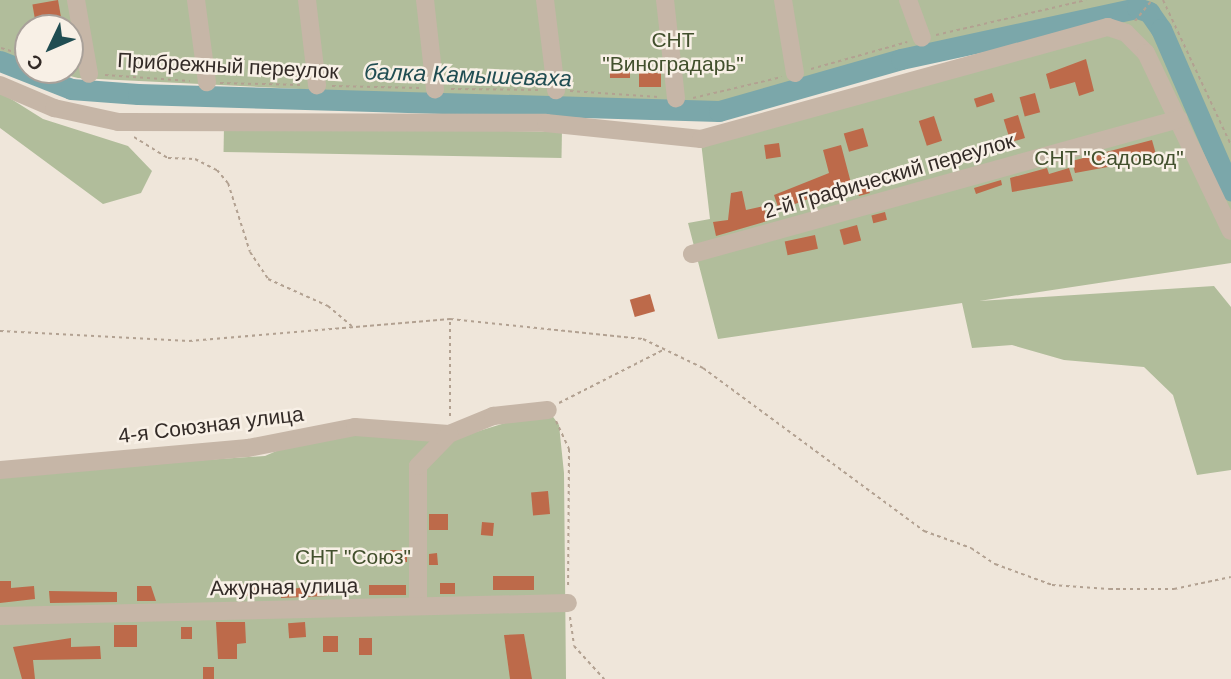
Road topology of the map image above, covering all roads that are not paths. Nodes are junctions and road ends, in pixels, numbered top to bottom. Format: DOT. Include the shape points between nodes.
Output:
graph roads {
  1 [pos="76,0"];
  2 [pos="196,0"];
  3 [pos="307,0"];
  4 [pos="425,0"];
  5 [pos="545,0"];
  6 [pos="665,0"];
  7 [pos="783,0"];
  8 [pos="908,0"];
  9 [pos="922,38"];
  10 [pos="795,73"];
  11 [pos="89,74"];
  12 [pos="207,82"];
  13 [pos="0,85"];
  14 [pos="317,85"];
  15 [pos="435,89"];
  16 [pos="556,90"];
  17 [pos="676,98"];
  18 [pos="1179,118"];
  19 [pos="1231,230"];
  20 [pos="692,254"];
  21 [pos="548,410"];
  22 [pos="449,434"];
  23 [pos="0,470"];
  24 [pos="568,603"];
  25 [pos="418,606"];
  26 [pos="0,616"];
  1 -- 11 [label="street"];
  2 -- 12 [label="street"];
  3 -- 14 [label="street"];
  4 -- 15 [label="street"];
  5 -- 16 [label="street"];
  6 -- 17 [label="street"];
  7 -- 10 [label="street"];
  8 -- 9 [label="street"];
  13 -- 18 [label="street" via="54,108 118,122 546,122 701,139 1108,27 1126,33 1146,53"];
  18 -- 19 [label="street"];
  18 -- 20 [label="street, 2-й Графический переулок"];
  21 -- 22 [label="street, 4-я Союзная улица" via="493,416"];
  22 -- 23 [label="street, 4-я Союзная улица" via="355,426 247,448"];
  22 -- 25 [label="street" via="418,466"];
  24 -- 25 [label="street, Ажурная улица"];
  25 -- 26 [label="street, Ажурная улица"];
}
